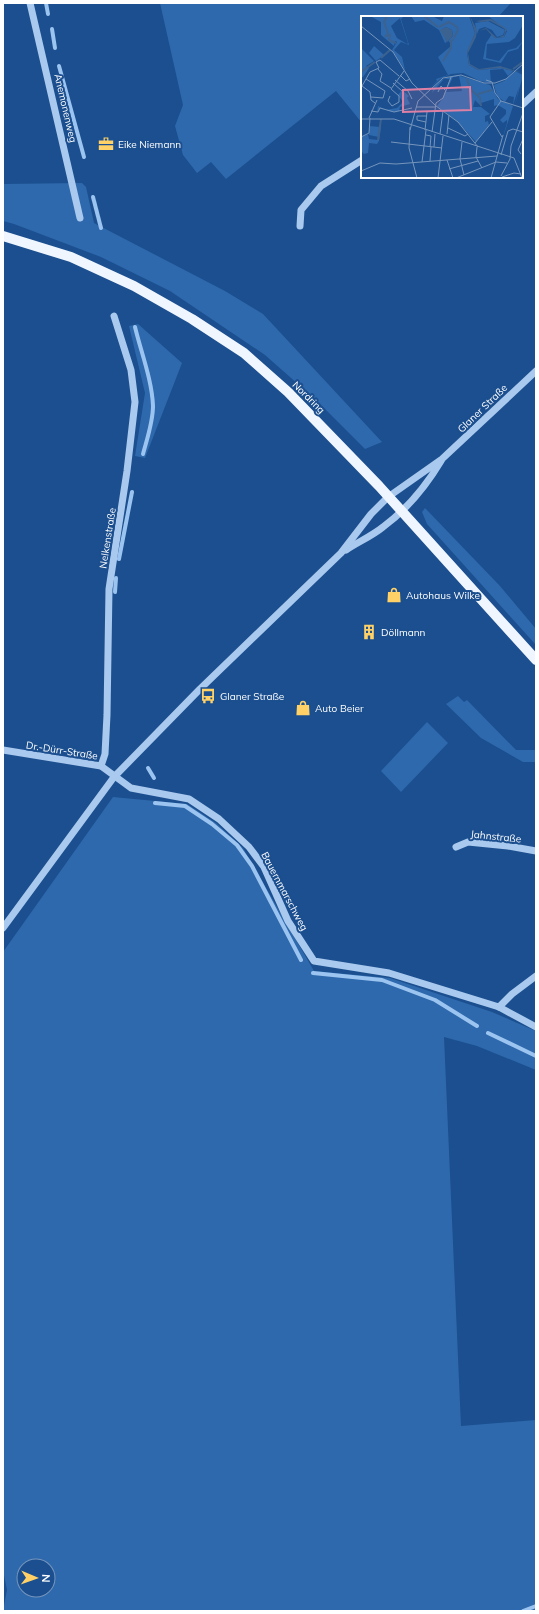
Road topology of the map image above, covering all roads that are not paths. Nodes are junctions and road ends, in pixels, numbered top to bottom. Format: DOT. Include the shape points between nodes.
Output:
graph roads {
  1 [pos="30,3"];
  2 [pos="536,92"];
  3 [pos="523,104"];
  4 [pos="361,161"];
  5 [pos="80,218"];
  6 [pos="300,226"];
  7 [pos="3,236"];
  8 [pos="114,316"];
  9 [pos="536,371"];
  10 [pos="442,459"];
  11 [pos="388,497"];
  12 [pos="402,512"];
  13 [pos="341,553"];
  14 [pos="536,660"];
  15 [pos="3,750"];
  16 [pos="101,766"];
  17 [pos="114,777"];
  18 [pos="456,847"];
  19 [pos="536,851"];
  20 [pos="3,928"];
  21 [pos="536,976"];
  22 [pos="499,1007"];
  23 [pos="536,1027"];
  1 -- 5 [label="street, Anemonenweg"];
  2 -- 3 [label="street"];
  4 -- 6 [label="street" via="321,186 301,210"];
  7 -- 11 [label="main road, Nordring" via="71,257 134,286 244,353 288,392"];
  8 -- 16 [label="street, Nelkenstraße" via="131,370 135,402 109,589 107,715 105,754"];
  9 -- 10 [label="street, Glaner Straße"];
  10 -- 11 [label="street, Glaner Straße"];
  10 -- 12 [label="street, Glaner Straße" via="434,473"];
  11 -- 12 [label="main road, Nordring"];
  11 -- 13 [label="street, Glaner Straße" via="371,514"];
  12 -- 13 [label="street, Glaner Straße" via="383,528"];
  12 -- 14 [label="main road, Nordring"];
  13 -- 17 [label="street, Glaner Straße" via="200,689"];
  15 -- 16 [label="street, Dr.-Dürr-Straße"];
  16 -- 17 [label="street, Dr.-Dürr-Straße"];
  17 -- 20 [label="street, Glaner Straße"];
  17 -- 22 [label="street, Bauernmarschweg" via="131,788 189,799 219,819 249,847 264,867 288,921 314,961 389,973"];
  18 -- 19 [label="street, Jahnstraße" via="468,842"];
  21 -- 22 [label="street"];
  22 -- 23 [label="street, Bauernmarschweg"];
}
